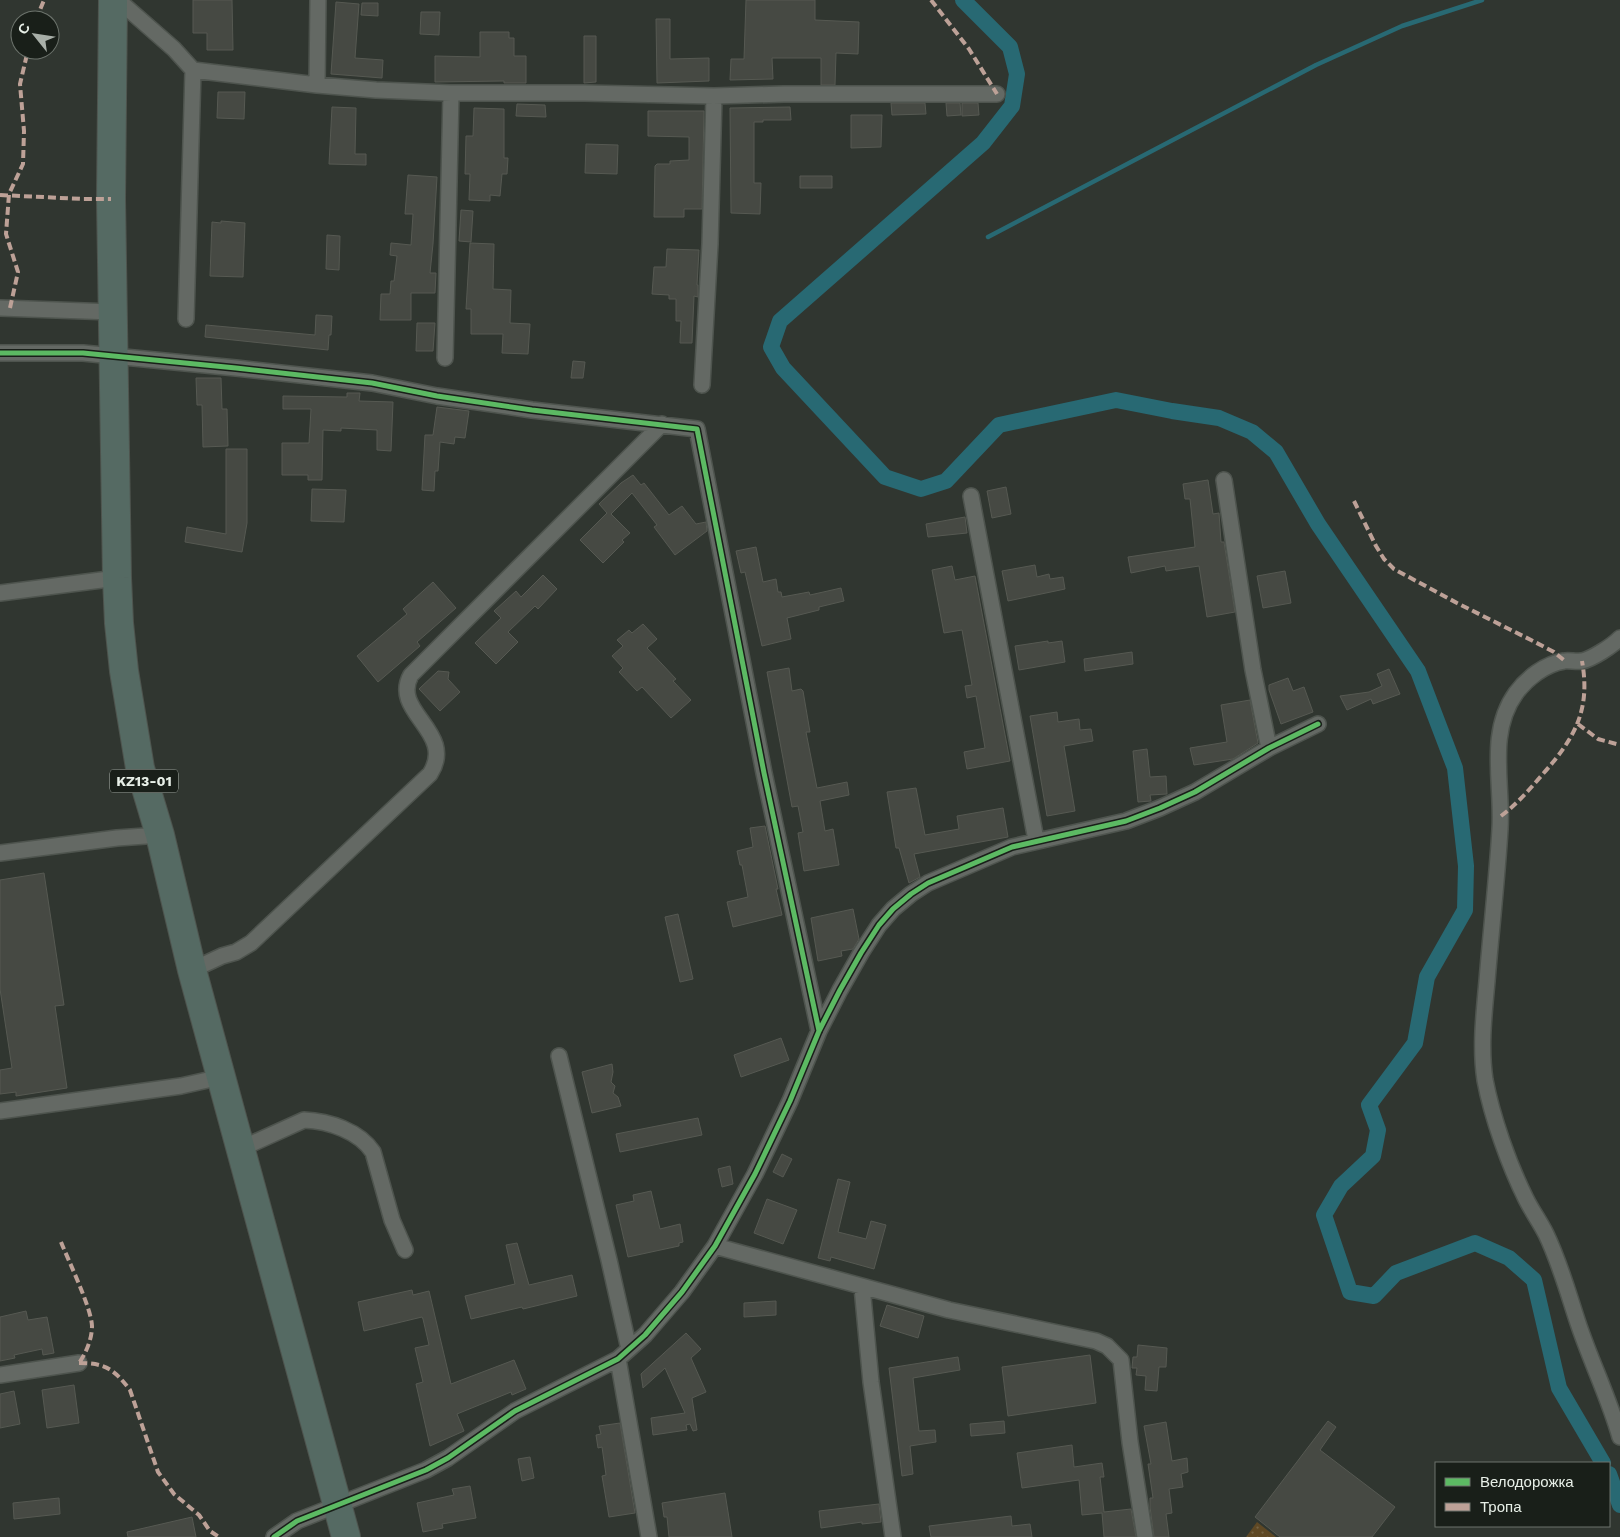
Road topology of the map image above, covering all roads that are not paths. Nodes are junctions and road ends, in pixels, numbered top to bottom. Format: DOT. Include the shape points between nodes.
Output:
graph roads {
  1 [pos="113,0"];
  2 [pos="118,0"];
  3 [pos="318,0"];
  4 [pos="193,70"];
  5 [pos="317,85"];
  6 [pos="451,93"];
  7 [pos="997,94"];
  8 [pos="714,96"];
  9 [pos="0,308"];
  10 [pos="113,312"];
  11 [pos="186,319"];
  12 [pos="0,353"];
  13 [pos="114,356"];
  14 [pos="445,358"];
  15 [pos="702,385"];
  16 [pos="662,424"];
  17 [pos="1224,480"];
  18 [pos="971,496"];
  19 [pos="117,578"];
  20 [pos="0,593"];
  21 [pos="1620,638"];
  22 [pos="1318,724"];
  23 [pos="1269,748"];
  24 [pos="160,835"];
  25 [pos="1036,840"];
  26 [pos="0,853"];
  27 [pos="192,970"];
  28 [pos="819,1031"];
  29 [pos="559,1056"];
  30 [pos="221,1077"];
  31 [pos="0,1111"];
  32 [pos="240,1149"];
  33 [pos="715,1246"];
  34 [pos="405,1250"];
  35 [pos="862,1287"];
  36 [pos="629,1349"];
  37 [pos="618,1359"];
  38 [pos="79,1363"];
  39 [pos="0,1375"];
  40 [pos="1620,1437"];
  41 [pos="338,1504"];
  42 [pos="274,1537"];
  43 [pos="346,1537"];
  44 [pos="649,1537"];
  45 [pos="893,1537"];
  46 [pos="1145,1537"];
  1 -- 10 [label="highway, KZ13-01"];
  2 -- 4 [label="street"];
  3 -- 5 [label="street"];
  4 -- 5 [label="street"];
  4 -- 11 [label="street"];
  5 -- 6 [label="street"];
  6 -- 8 [label="street"];
  6 -- 14 [label="street"];
  7 -- 8 [label="street"];
  8 -- 15 [label="street"];
  9 -- 10 [label="street"];
  10 -- 13 [label="highway, KZ13-01"];
  12 -- 13 [label="street"];
  13 -- 16 [label="street" via="372,383 513,407"];
  13 -- 19 [label="highway, KZ13-01"];
  16 -- 27 [label="street" via="411,675 406,684 407,697 437,750 437,760 430,774 251,942 236,952"];
  16 -- 28 [label="street" via="697,429 768,792"];
  17 -- 23 [label="street" via="1253,670"];
  18 -- 25 [label="street"];
  19 -- 20 [label="street"];
  19 -- 24 [label="highway, KZ13-01" via="119,623 140,768"];
  21 -- 40 [label="street" via="1582,661 1565,660 1552,664 1525,682 1509,704 1498,755 1501,816 1482,1040 1485,1080 1496,1122 1526,1198 1546,1234 1564,1278"];
  22 -- 23 [label="street"];
  23 -- 25 [label="street" via="1195,792 1160,808 1126,821"];
  24 -- 26 [label="street"];
  24 -- 27 [label="highway, KZ13-01"];
  25 -- 28 [label="street" via="989,856 928,883 893,909 861,953"];
  27 -- 30 [label="highway, KZ13-01"];
  28 -- 33 [label="street" via="790,1101"];
  29 -- 36 [label="street"];
  30 -- 31 [label="street" via="181,1086"];
  30 -- 32 [label="highway, KZ13-01"];
  32 -- 34 [label="street" via="304,1120 315,1120 355,1134 373,1152 392,1220"];
  32 -- 41 [label="highway, KZ13-01"];
  33 -- 35 [label="street"];
  33 -- 36 [label="street" via="664,1314"];
  35 -- 45 [label="street" via="871,1382"];
  35 -- 46 [label="street" via="948,1310 1096,1341 1114,1352 1121,1360"];
  36 -- 37 [label="street"];
  37 -- 41 [label="street" via="515,1411 426,1470"];
  37 -- 44 [label="street"];
  38 -- 39 [label="street"];
  41 -- 42 [label="street" via="297,1521"];
  41 -- 43 [label="highway, KZ13-01"];
}
